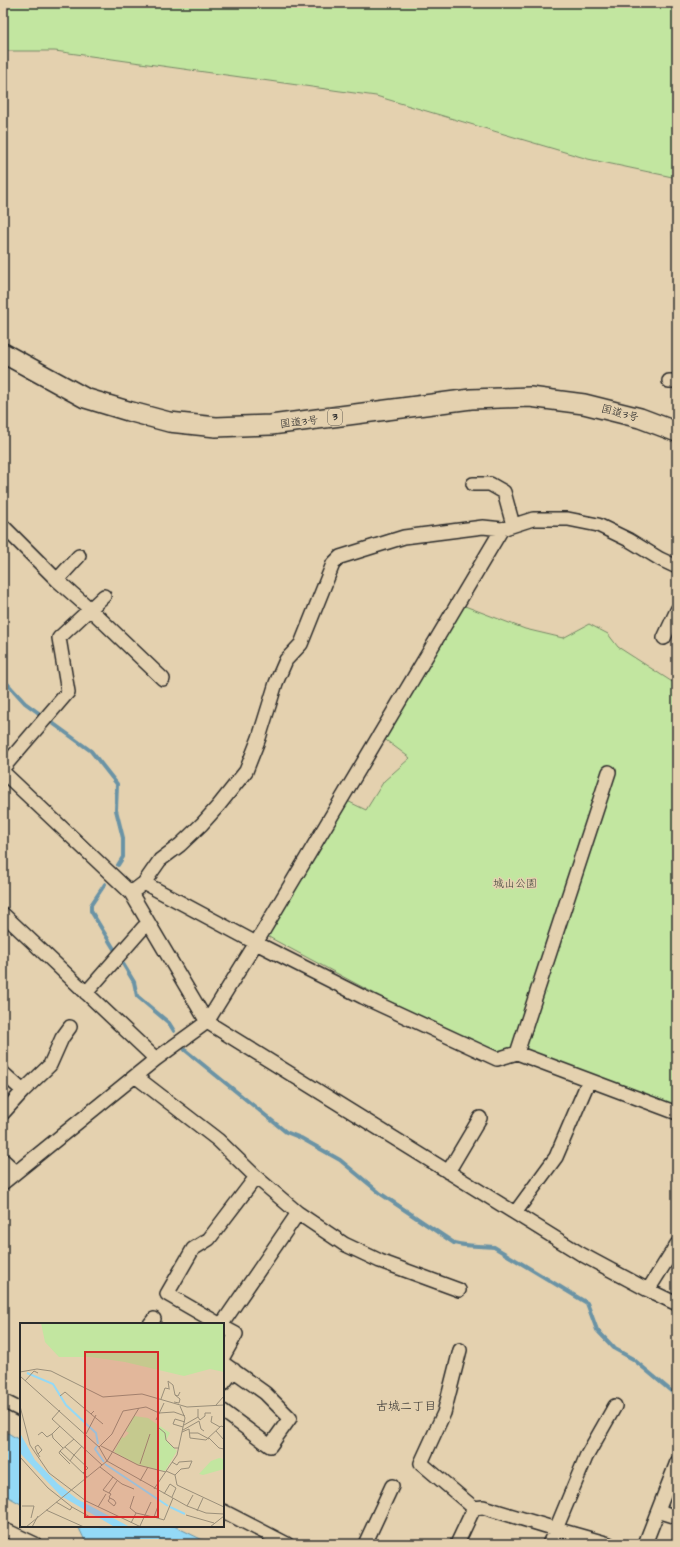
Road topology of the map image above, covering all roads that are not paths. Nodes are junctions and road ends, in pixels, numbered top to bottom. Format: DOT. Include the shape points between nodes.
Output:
graph roads {
  1 [pos="3,353"];
  2 [pos="677,432"];
  3 [pos="474,484"];
  4 [pos="3,526"];
  5 [pos="507,527"];
  6 [pos="79,556"];
  7 [pos="677,567"];
  8 [pos="57,580"];
  9 [pos="104,596"];
  10 [pos="90,609"];
  11 [pos="677,610"];
  12 [pos="664,638"];
  13 [pos="163,679"];
  14 [pos="3,768"];
  15 [pos="3,772"];
  16 [pos="609,772"];
  17 [pos="144,883"];
  18 [pos="131,893"];
  19 [pos="3,914"];
  20 [pos="149,924"];
  21 [pos="256,943"];
  22 [pos="86,993"];
  23 [pos="207,1022"];
  24 [pos="70,1027"];
  25 [pos="517,1053"];
  26 [pos="156,1059"];
  27 [pos="3,1073"];
  28 [pos="135,1076"];
  29 [pos="589,1080"];
  30 [pos="23,1091"];
  31 [pos="3,1113"];
  32 [pos="677,1113"];
  33 [pos="480,1118"];
  34 [pos="3,1160"];
  35 [pos="16,1172"];
  36 [pos="448,1172"];
  37 [pos="256,1177"];
  38 [pos="3,1183"];
  39 [pos="298,1213"];
  40 [pos="515,1213"];
  41 [pos="677,1244"];
  42 [pos="459,1290"];
  43 [pos="648,1290"];
  44 [pos="677,1304"];
  45 [pos="217,1323"];
  46 [pos="224,1324"];
  47 [pos="224,1326"];
  48 [pos="460,1350"];
  49 [pos="224,1355"];
  50 [pos="224,1364"];
  51 [pos="234,1370"];
  52 [pos="224,1383"];
  53 [pos="3,1401"];
  54 [pos="615,1406"];
  55 [pos="20,1410"];
  56 [pos="224,1412"];
  57 [pos="677,1462"];
  58 [pos="392,1486"];
  59 [pos="474,1508"];
  60 [pos="658,1511"];
  61 [pos="224,1512"];
  62 [pos="677,1517"];
  63 [pos="3,1529"];
  64 [pos="556,1529"];
  65 [pos="35,1544"];
  66 [pos="287,1544"];
  67 [pos="365,1544"];
  68 [pos="457,1544"];
  69 [pos="549,1544"];
  70 [pos="609,1544"];
  71 [pos="645,1544"];
  1 -- 2 [label="highway, 国道3号 / 3" via="85,398 169,422 216,427 272,425 471,400 530,397 584,404 640,418"];
  3 -- 5 [label="street" via="490,484 504,492"];
  4 -- 8 [label="street"];
  5 -- 7 [label="street" via="533,520 568,519 598,525"];
  5 -- 17 [label="street" via="483,527 404,537 340,557 333,564 300,644 286,660 276,682 246,771 219,806 180,845 160,860"];
  5 -- 21 [label="street"];
  6 -- 8 [label="street"];
  8 -- 10 [label="street"];
  9 -- 10 [label="street"];
  10 -- 13 [label="street"];
  10 -- 14 [label="street" via="59,638 68,692"];
  11 -- 12 [label="street"];
  15 -- 18 [label="street"];
  16 -- 25 [label="street"];
  17 -- 18 [label="street"];
  17 -- 21 [label="street"];
  18 -- 20 [label="street"];
  19 -- 22 [label="street"];
  20 -- 22 [label="street"];
  20 -- 23 [label="street"];
  21 -- 23 [label="street"];
  21 -- 25 [label="street" via="363,998 497,1059"];
  22 -- 26 [label="street"];
  23 -- 26 [label="street"];
  23 -- 36 [label="street"];
  24 -- 30 [label="street" via="50,1065"];
  25 -- 29 [label="street"];
  26 -- 28 [label="street"];
  27 -- 30 [label="street"];
  28 -- 35 [label="street"];
  28 -- 37 [label="street" via="218,1140"];
  29 -- 32 [label="street"];
  29 -- 40 [label="street" via="556,1157"];
  30 -- 31 [label="street"];
  33 -- 36 [label="street"];
  34 -- 35 [label="street"];
  35 -- 38 [label="street"];
  36 -- 40 [label="street"];
  37 -- 39 [label="street"];
  37 -- 45 [label="street" via="209,1239 193,1249 167,1294"];
  39 -- 42 [label="street" via="344,1244 380,1261"];
  39 -- 46 [label="street"];
  40 -- 43 [label="street" via="581,1254"];
  41 -- 43 [label="street"];
  43 -- 44 [label="street"];
  47 -- 49 [label="street" via="236,1334"];
  48 -- 59 [label="street" via="444,1413 421,1463"];
  50 -- 51 [label="street"];
  51 -- 52 [label="street"];
  51 -- 56 [label="street" via="266,1393 290,1418 270,1446"];
  53 -- 55 [label="street"];
  54 -- 64 [label="street" via="586,1457"];
  57 -- 60 [label="street"];
  58 -- 67 [label="street"];
  59 -- 64 [label="street" via="482,1507"];
  59 -- 68 [label="street"];
  60 -- 62 [label="street"];
  60 -- 71 [label="street"];
  61 -- 66 [label="street"];
  63 -- 65 [label="street"];
  64 -- 69 [label="street"];
  64 -- 70 [label="street"];
}
